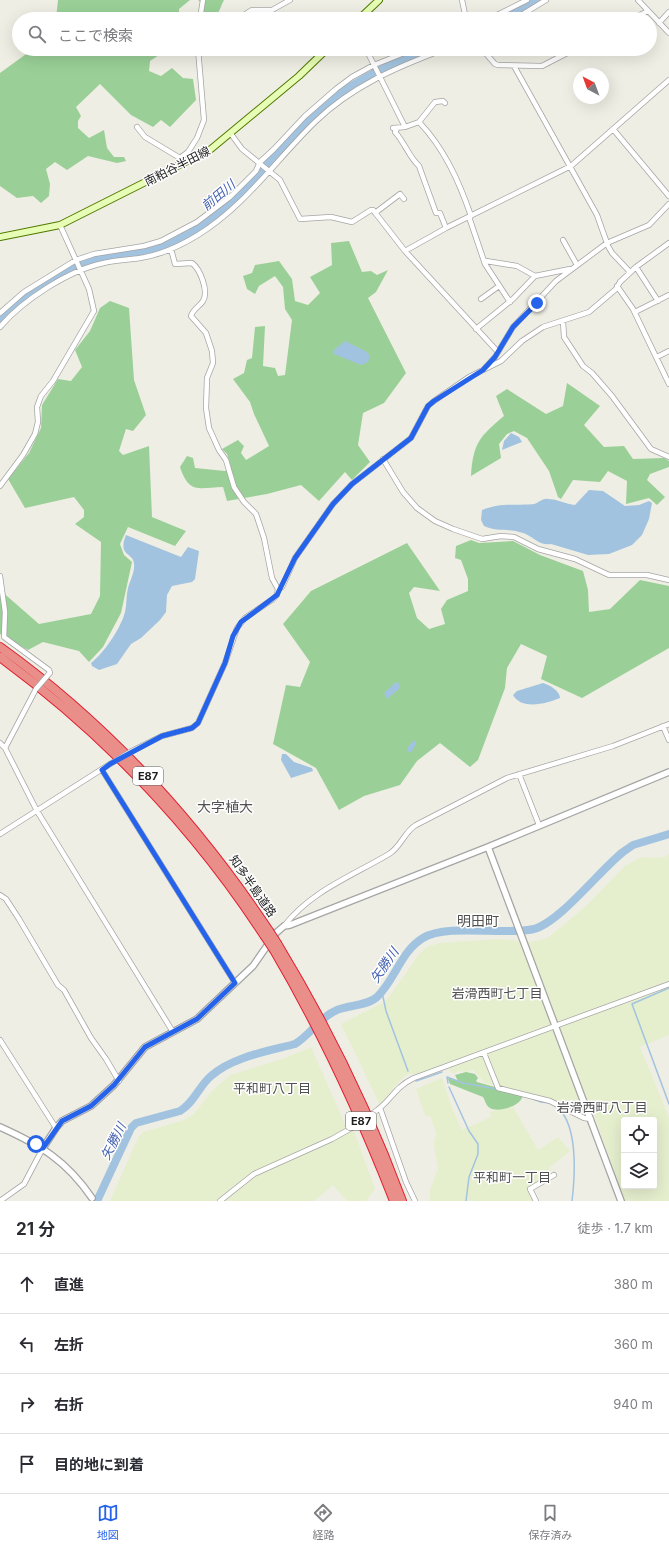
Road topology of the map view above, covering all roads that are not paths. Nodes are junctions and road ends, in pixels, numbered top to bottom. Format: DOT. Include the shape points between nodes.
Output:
graph roads {
  1 [pos="203,0"];
  2 [pos="290,0"];
  3 [pos="379,0"];
  4 [pos="462,0"];
  5 [pos="527,0"];
  6 [pos="546,0"];
  7 [pos="638,0"];
  8 [pos="648,11"];
  9 [pos="201,12"];
  10 [pos="249,12"];
  11 [pos="366,12"];
  12 [pos="465,12"];
  13 [pos="503,12"];
  14 [pos="526,12"];
  15 [pos="669,12"];
  16 [pos="659,23"];
  17 [pos="669,33"];
  18 [pos="199,56"];
  19 [pos="320,56"];
  20 [pos="369,56"];
  21 [pos="398,56"];
  22 [pos="427,56"];
  23 [pos="488,56"];
  24 [pos="561,56"];
  25 [pos="374,66"];
  26 [pos="514,66"];
  27 [pos="379,76"];
  28 [pos="669,80"];
  29 [pos="445,103"];
  30 [pos="419,122"];
  31 [pos="137,126"];
  32 [pos="405,127"];
  33 [pos="613,128"];
  34 [pos="231,134"];
  35 [pos="180,158"];
  36 [pos="260,162"];
  37 [pos="178,165"];
  38 [pos="571,166"];
  39 [pos="270,171"];
  40 [pos="669,196"];
  41 [pos="404,199"];
  42 [pos="669,204"];
  43 [pos="376,213"];
  44 [pos="470,216"];
  45 [pos="60,225"];
  46 [pos="446,228"];
  47 [pos="0,237"];
  48 [pos="563,240"];
  49 [pos="607,243"];
  50 [pos="669,243"];
  51 [pos="172,249"];
  52 [pos="406,250"];
  53 [pos="76,261"];
  54 [pos="486,261"];
  55 [pos="576,267"];
  56 [pos="636,267"];
  57 [pos="81,271"];
  58 [pos="630,272"];
  59 [pos="535,276"];
  60 [pos="499,286"];
  61 [pos="618,286"];
  62 [pos="669,295"];
  63 [pos="481,299"];
  64 [pos="658,301"];
  65 [pos="510,302"];
  66 [pos="635,312"];
  67 [pos="0,313"];
  68 [pos="563,321"];
  69 [pos="0,327"];
  70 [pos="476,329"];
  71 [pos="669,351"];
  72 [pos="498,352"];
  73 [pos="656,357"];
  74 [pos="483,370"];
  75 [pos="669,384"];
  76 [pos="669,457"];
  77 [pos="383,459"];
  78 [pos="0,486"];
  79 [pos="0,576"];
  80 [pos="669,580"];
  81 [pos="278,589"];
  82 [pos="0,647"];
  83 [pos="0,657"];
  84 [pos="669,724"];
  85 [pos="664,726"];
  86 [pos="669,740"];
  87 [pos="0,743"];
  88 [pos="5,748"];
  89 [pos="102,770"];
  90 [pos="669,772"];
  91 [pos="519,774"];
  92 [pos="37,811"];
  93 [pos="539,825"];
  94 [pos="0,834"];
  95 [pos="488,847"];
  96 [pos="0,895"];
  97 [pos="284,926"];
  98 [pos="267,933"];
  99 [pos="235,983"];
  100 [pos="669,984"];
  101 [pos="556,1027"];
  102 [pos="173,1032"];
  103 [pos="0,1040"];
  104 [pos="328,1040"];
  105 [pos="484,1053"];
  106 [pos="119,1081"];
  107 [pos="380,1108"];
  108 [pos="373,1113"];
  109 [pos="591,1119"];
  110 [pos="355,1126"];
  111 [pos="0,1127"];
  112 [pos="56,1128"];
  113 [pos="43,1148"];
  114 [pos="554,1175"];
  115 [pos="399,1193"];
  116 [pos="93,1200"];
  117 [pos="0,1201"];
  118 [pos="220,1201"];
  119 [pos="394,1201"];
  120 [pos="402,1201"];
  121 [pos="406,1201"];
  122 [pos="416,1201"];
  123 [pos="536,1201"];
  124 [pos="621,1201"];
  1 -- 9 [label="street"];
  2 -- 10 [label="street" via="272,10"];
  3 -- 11 [label="main road"];
  4 -- 12 [label="street"];
  5 -- 13 [label="street"];
  6 -- 14 [label="street"];
  7 -- 8 [label="street"];
  15 -- 16 [label="street"];
  16 -- 17 [label="street"];
  18 -- 35 [label="street" via="204,120 197,138 188,152"];
  19 -- 34 [label="main road, 南粕谷半田線"];
  20 -- 25 [label="street"];
  21 -- 25 [label="street"];
  22 -- 27 [label="street"];
  23 -- 26 [label="street" via="495,64"];
  24 -- 26 [label="street" via="542,66"];
  25 -- 27 [label="street"];
  25 -- 36 [label="street" via="336,89 305,116"];
  26 -- 38 [label="street"];
  27 -- 32 [label="street"];
  27 -- 39 [label="street" via="331,107"];
  28 -- 33 [label="street"];
  29 -- 30 [label="street" via="435,102"];
  30 -- 32 [label="street"];
  30 -- 44 [label="street" via="433,136 460,182"];
  31 -- 35 [label="street" via="145,137"];
  32 -- 46 [label="street" via="395,129 395,132 419,166 436,213 443,216"];
  33 -- 38 [label="street"];
  33 -- 40 [label="street"];
  34 -- 36 [label="street" via="242,149"];
  34 -- 37 [label="main road, 南粕谷半田線" via="211,149"];
  35 -- 37 [label="street"];
  36 -- 39 [label="street"];
  36 -- 53 [label="street" via="256,171 230,197 179,233 144,246 94,254"];
  37 -- 45 [label="main road, 南粕谷半田線"];
  38 -- 44 [label="street"];
  38 -- 49 [label="street" via="597,215"];
  39 -- 43 [label="street" via="280,180 300,219 331,217 352,222 371,210"];
  39 -- 51 [label="street" via="215,223"];
  41 -- 43 [label="street" via="400,194"];
  42 -- 49 [label="street" via="650,225"];
  43 -- 52 [label="street"];
  44 -- 46 [label="street"];
  44 -- 54 [label="street"];
  45 -- 47 [label="main road, 南粕谷半田線"];
  45 -- 53 [label="street"];
  46 -- 52 [label="street"];
  48 -- 55 [label="street"];
  49 -- 55 [label="street"];
  49 -- 58 [label="street" via="612,254"];
  50 -- 56 [label="street"];
  51 -- 57 [label="street" via="148,257 103,263"];
  51 -- 81 [label="street" via="175,264 192,263 203,283 204,299 191,316 206,333 212,351 213,363 207,378 206,408 210,428 226,460 234,487 256,514 272,578"];
  52 -- 70 [label="street"];
  53 -- 57 [label="street"];
  53 -- 67 [label="street" via="24,292"];
  54 -- 59 [label="street" via="517,266"];
  54 -- 60 [label="street"];
  55 -- 59 [label="street"];
  55 -- 72 [label="street" via="552,285 515,324"];
  56 -- 58 [label="street"];
  56 -- 64 [label="street"];
  57 -- 69 [label="street" via="30,299"];
  57 -- 78 [label="street" via="93,303 92,316 53,381 40,396 35,434 24,454"];
  58 -- 61 [label="street"];
  59 -- 65 [label="street"];
  60 -- 63 [label="street"];
  60 -- 65 [label="street"];
  61 -- 66 [label="street"];
  61 -- 68 [label="street" via="589,312"];
  62 -- 64 [label="street"];
  64 -- 66 [label="street"];
  65 -- 70 [label="street"];
  66 -- 73 [label="street"];
  68 -- 74 [label="street" via="543,327 522,341 501,361"];
  68 -- 76 [label="street" via="564,337 583,366 612,396 651,449"];
  70 -- 72 [label="street"];
  71 -- 73 [label="street"];
  72 -- 74 [label="street"];
  73 -- 75 [label="street"];
  74 -- 77 [label="street" via="428,406 414,434"];
  77 -- 80 [label="street" via="403,492 417,508 435,521 453,529 482,539 514,537 538,550 575,559 609,575 647,574"];
  77 -- 81 [label="street" via="352,484 333,504 302,547 282,587"];
  79 -- 88 [label="street, bridge" via="5,612 4,637 50,673 36,689"];
  81 -- 89 [label="street, bridge" via="273,599 245,618 237,628 225,663 198,723 192,728 162,736"];
  82 -- 98 [label="highway, 知多半島道路 / E87" via="66,698 135,763 224,866"];
  83 -- 98 [label="highway, 知多半島道路 / E87" via="60,704 130,768 192,836"];
  84 -- 85 [label="street"];
  85 -- 86 [label="street"];
  85 -- 91 [label="street" via="613,746"];
  87 -- 88 [label="street"];
  88 -- 92 [label="street"];
  89 -- 92 [label="street"];
  89 -- 99 [label="street"];
  90 -- 93 [label="street"];
  91 -- 93 [label="street"];
  91 -- 97 [label="street" via="488,787 410,828 390,854 335,883 310,900"];
  92 -- 94 [label="street"];
  92 -- 102 [label="street"];
  93 -- 95 [label="street"];
  95 -- 97 [label="street"];
  95 -- 101 [label="street"];
  96 -- 106 [label="street" via="6,899 30,935 58,985 64,990"];
  97 -- 99 [label="street"];
  98 -- 104 [label="highway, 知多半島道路 / E87, bridge"];
  99 -- 102 [label="street" via="197,1019"];
  100 -- 101 [label="street"];
  101 -- 105 [label="street"];
  101 -- 109 [label="street"];
  102 -- 106 [label="street" via="145,1047"];
  103 -- 112 [label="street"];
  104 -- 115 [label="highway, 知多半島道路 / E87" via="366,1114"];
  104 -- 119 [label="highway, 知多半島道路 / E87"];
  105 -- 107 [label="street" via="403,1083"];
  105 -- 109 [label="street" via="498,1088 550,1101"];
  106 -- 112 [label="street" via="91,1106 68,1117"];
  107 -- 108 [label="street"];
  107 -- 122 [label="street" via="406,1182"];
  109 -- 124 [label="street"];
  110 -- 118 [label="street" via="332,1140 254,1174"];
  111 -- 113 [label="street"];
  112 -- 113 [label="street"];
  113 -- 116 [label="street" via="56,1157"];
  113 -- 117 [label="street" via="24,1184"];
  114 -- 123 [label="street" via="530,1189"];
  115 -- 120 [label="highway, 知多半島道路 / E87"];
  115 -- 121 [label="highway"];
}
